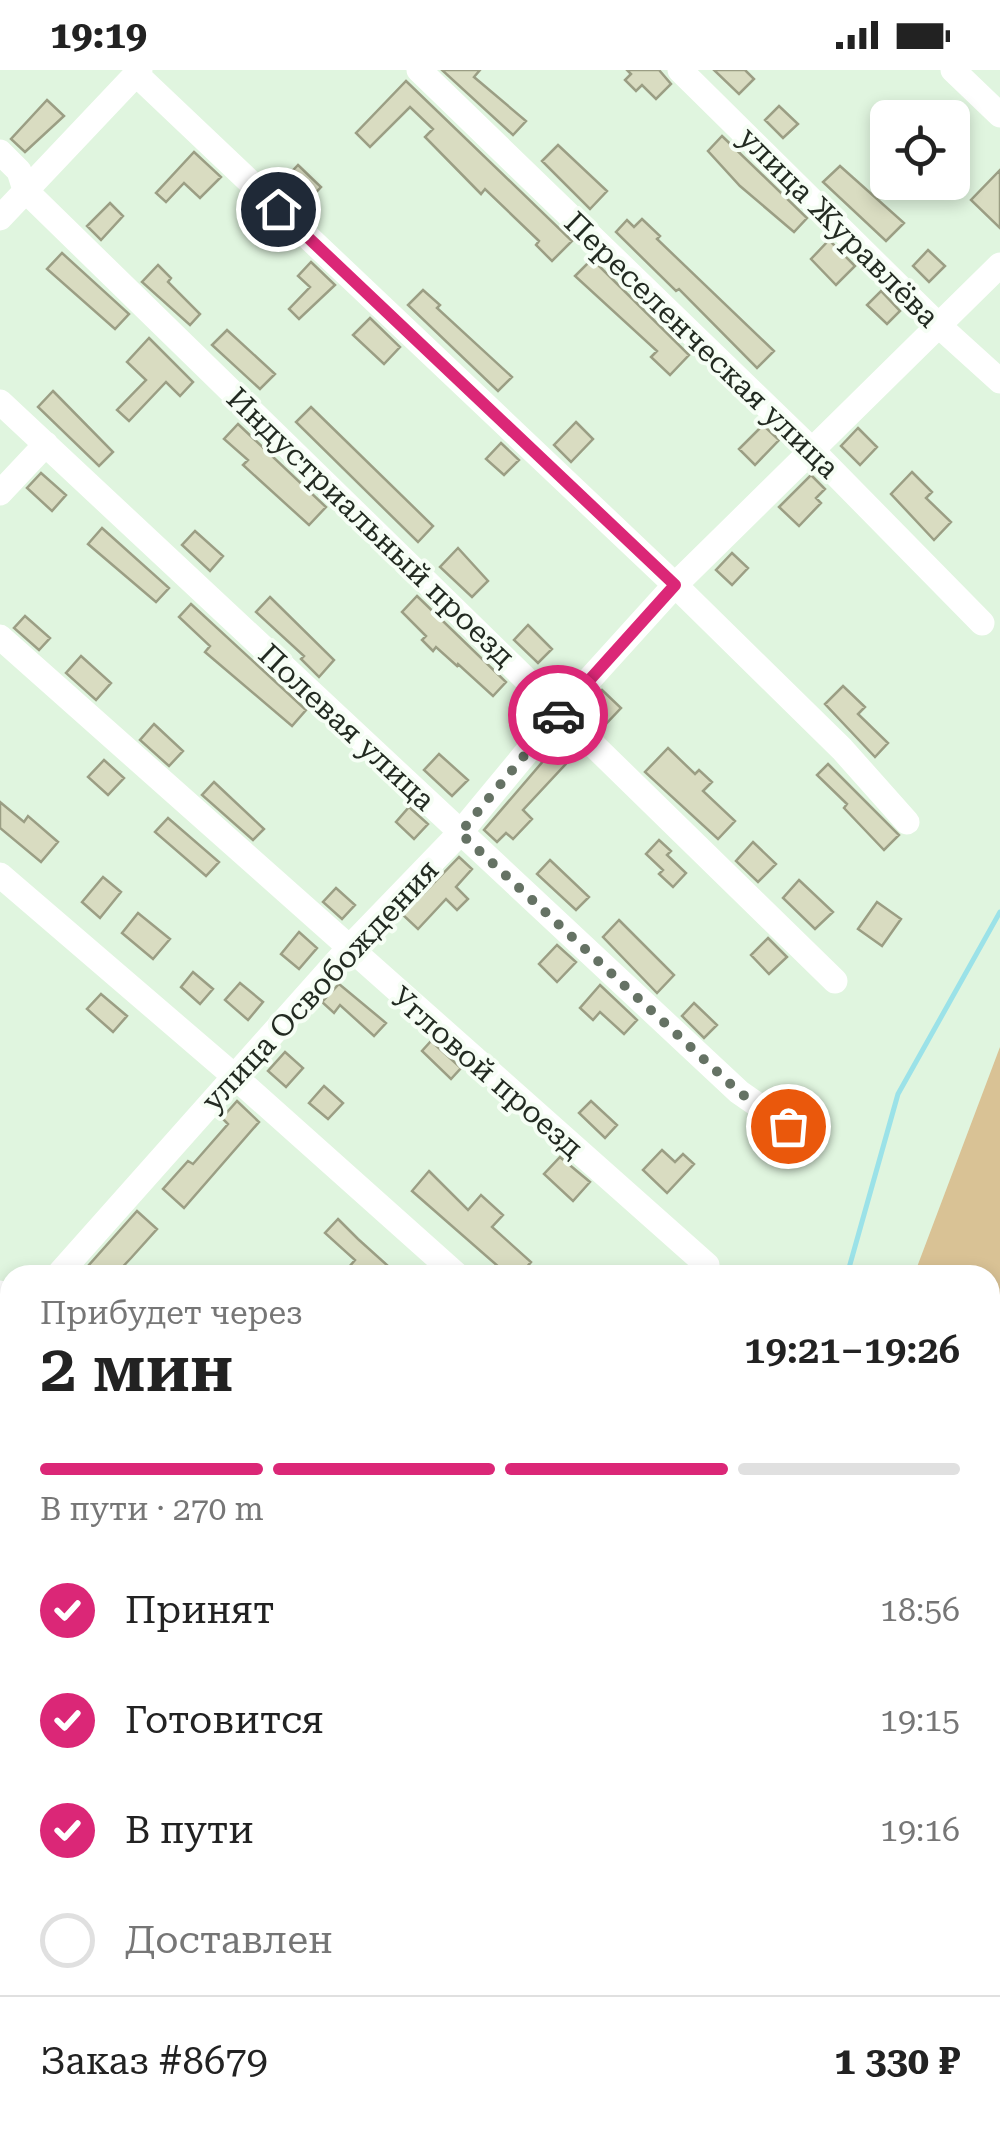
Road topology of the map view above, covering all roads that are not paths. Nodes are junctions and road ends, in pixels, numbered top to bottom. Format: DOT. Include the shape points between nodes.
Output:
graph roads {
  1 [pos="419,70"];
  2 [pos="680,70"];
  3 [pos="952,70"];
  4 [pos="138,72"];
  5 [pos="1000,115"];
  6 [pos="0,152"];
  7 [pos="25,190"];
  8 [pos="0,218"];
  9 [pos="1000,265"];
  10 [pos="937,324"];
  11 [pos="1000,381"];
  12 [pos="0,402"];
  13 [pos="46,444"];
  14 [pos="813,452"];
  15 [pos="0,493"];
  16 [pos="675,585"];
  17 [pos="982,623"];
  18 [pos="0,637"];
  19 [pos="560,712"];
  20 [pos="907,822"];
  21 [pos="460,833"];
  22 [pos="0,875"];
  23 [pos="348,949"];
  24 [pos="835,981"];
  25 [pos="234,1076"];
  26 [pos="788,1126"];
  27 [pos="67,1265"];
  28 [pos="446,1265"];
  29 [pos="706,1265"];
  1 -- 14 [label="street, Переселенческая улица"];
  2 -- 10 [label="street, улица Журавлёва"];
  3 -- 5 [label="street"];
  4 -- 7 [label="street"];
  4 -- 16 [label="street"];
  6 -- 7 [label="street, Индустриальный проезд" via="19,170"];
  7 -- 8 [label="street"];
  7 -- 19 [label="street, Индустриальный проезд"];
  9 -- 10 [label="street, улица Освобождения"];
  10 -- 11 [label="street, улица Журавлёва"];
  10 -- 14 [label="street, улица Освобождения"];
  12 -- 13 [label="street, Полевая улица"];
  13 -- 15 [label="street"];
  13 -- 21 [label="street, Полевая улица"];
  14 -- 16 [label="street, улица Освобождения"];
  14 -- 17 [label="street, Переселенческая улица"];
  16 -- 19 [label="street, улица Освобождения"];
  16 -- 20 [label="street"];
  18 -- 23 [label="street, Угловой проезд"];
  19 -- 21 [label="street, улица Освобождения"];
  19 -- 24 [label="street, Индустриальный проезд"];
  21 -- 23 [label="street, улица Освобождения"];
  21 -- 26 [label="street, Полевая улица" via="739,1092"];
  22 -- 25 [label="street"];
  23 -- 25 [label="street, улица Освобождения"];
  23 -- 29 [label="street, Угловой проезд"];
  25 -- 27 [label="street, улица Освобождения"];
  25 -- 28 [label="street"];
}
